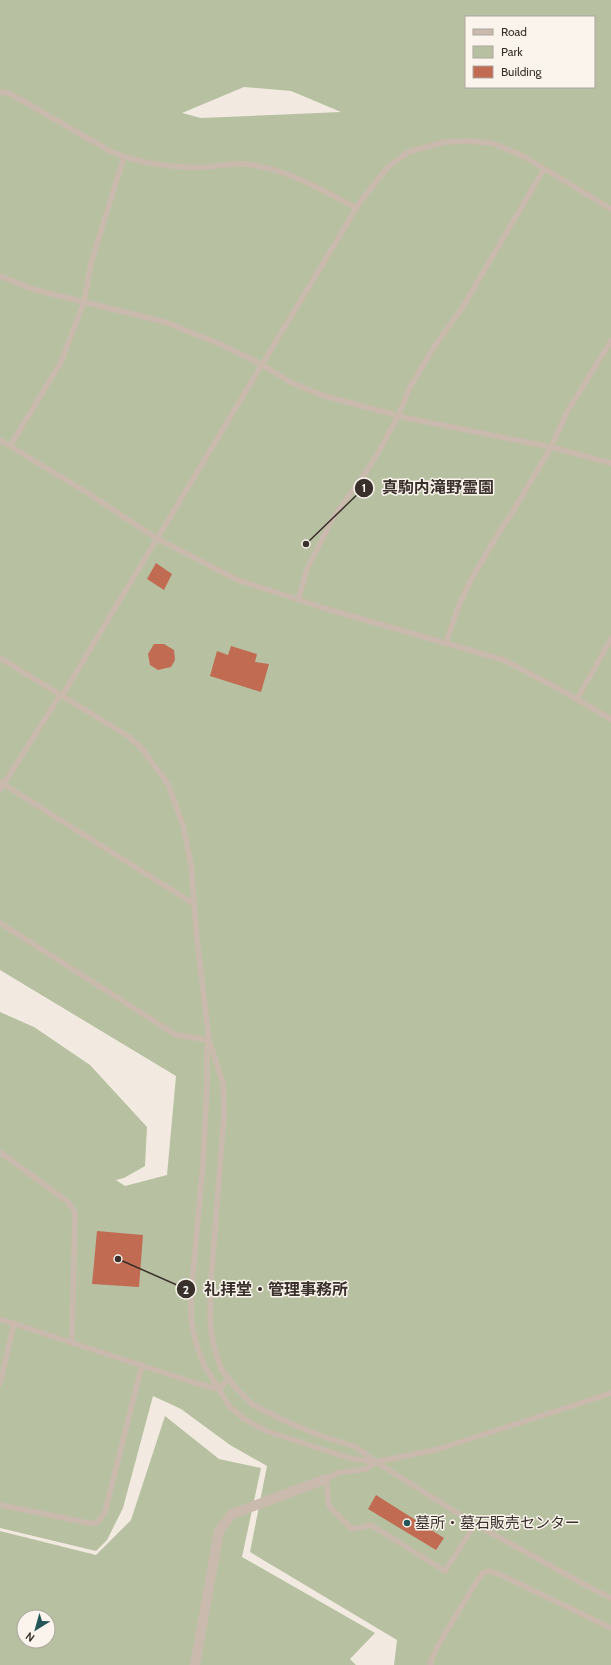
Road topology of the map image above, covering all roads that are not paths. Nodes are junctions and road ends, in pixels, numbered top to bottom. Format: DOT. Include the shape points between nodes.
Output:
graph roads {
  1 [pos="0,92"];
  2 [pos="124,157"];
  3 [pos="544,169"];
  4 [pos="356,208"];
  5 [pos="611,209"];
  6 [pos="0,276"];
  7 [pos="84,302"];
  8 [pos="611,342"];
  9 [pos="261,364"];
  10 [pos="398,416"];
  11 [pos="0,440"];
  12 [pos="10,446"];
  13 [pos="551,447"];
  14 [pos="611,463"];
  15 [pos="156,538"];
  16 [pos="298,600"];
  17 [pos="611,639"];
  18 [pos="446,642"];
  19 [pos="0,658"];
  20 [pos="61,695"];
  21 [pos="577,699"];
  22 [pos="611,719"];
  23 [pos="1,786"];
  24 [pos="194,904"];
  25 [pos="0,923"];
  26 [pos="209,1040"];
  27 [pos="0,1152"];
  28 [pos="0,1319"];
  29 [pos="14,1323"];
  30 [pos="72,1342"];
  31 [pos="142,1365"];
  32 [pos="229,1379"];
  33 [pos="0,1384"];
  34 [pos="218,1389"];
  35 [pos="611,1393"];
  36 [pos="376,1462"];
  37 [pos="326,1479"];
  38 [pos="0,1505"];
  39 [pos="475,1524"];
  40 [pos="611,1598"];
  41 [pos="611,1628"];
  42 [pos="195,1665"];
  43 [pos="431,1665"];
  1 -- 2 [label="lane" via="10,93"];
  2 -- 4 [label="lane" via="184,168 244,164 274,169 308,182"];
  2 -- 7 [label="lane" via="91,263"];
  3 -- 4 [label="lane" via="523,156 492,143 467,140 445,142 408,152 388,167"];
  3 -- 5 [label="lane"];
  3 -- 10 [label="lane" via="462,308 436,344 410,388"];
  4 -- 9 [label="lane"];
  6 -- 7 [label="lane" via="32,289"];
  7 -- 9 [label="lane" via="165,322 222,344"];
  7 -- 12 [label="lane" via="62,362"];
  8 -- 13 [label="lane" via="567,412"];
  9 -- 10 [label="lane" via="290,382 321,395"];
  9 -- 15 [label="lane"];
  10 -- 13 [label="lane"];
  10 -- 16 [label="lane" via="364,475 334,516 307,569"];
  11 -- 12 [label="lane"];
  12 -- 15 [label="lane"];
  13 -- 14 [label="lane"];
  13 -- 18 [label="lane" via="470,581"];
  15 -- 16 [label="lane" via="238,580"];
  15 -- 20 [label="lane"];
  16 -- 18 [label="lane"];
  17 -- 21 [label="lane"];
  18 -- 21 [label="lane" via="504,660"];
  19 -- 20 [label="lane"];
  20 -- 23 [label="lane"];
  20 -- 24 [label="lane" via="128,736 143,750 168,784 183,825 191,865"];
  21 -- 22 [label="lane"];
  23 -- 24 [label="lane"];
  24 -- 26 [label="lane"];
  25 -- 26 [label="lane" via="176,1035"];
  26 -- 32 [label="lane" via="223,1083 224,1116 210,1321 221,1369"];
  26 -- 34 [label="lane" via="191,1319 204,1366"];
  27 -- 30 [label="lane" via="68,1202 75,1212"];
  28 -- 29 [label="lane"];
  29 -- 30 [label="lane"];
  29 -- 33 [label="lane"];
  30 -- 31 [label="lane"];
  31 -- 34 [label="lane"];
  31 -- 38 [label="lane" via="105,1512 97,1522 89,1523"];
  32 -- 34 [label="lane"];
  32 -- 36 [label="lane" via="253,1405 321,1436 356,1447"];
  34 -- 36 [label="lane" via="230,1407 244,1419 266,1431 352,1459"];
  35 -- 36 [label="lane" via="439,1449"];
  36 -- 37 [label="lane" via="366,1470 336,1473"];
  36 -- 39 [label="lane"];
  37 -- 39 [label="lane" via="329,1506 352,1529 371,1525 445,1571"];
  37 -- 42 [label="street" via="232,1514 219,1531"];
  39 -- 40 [label="lane"];
  41 -- 43 [label="lane" via="490,1571 480,1577 437,1647"];
}
